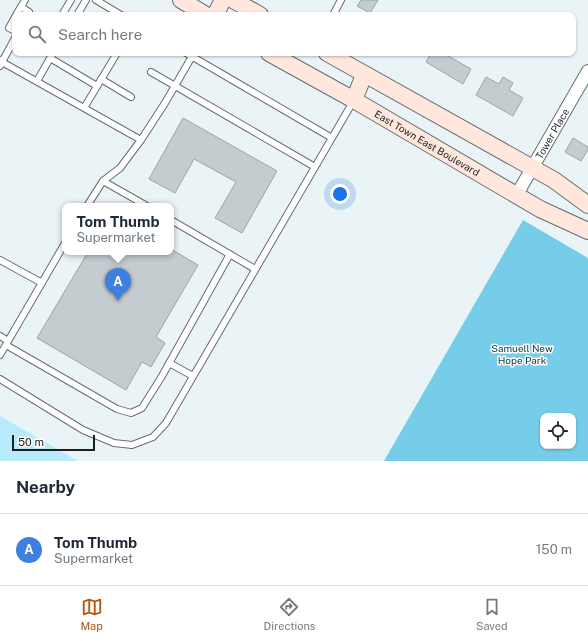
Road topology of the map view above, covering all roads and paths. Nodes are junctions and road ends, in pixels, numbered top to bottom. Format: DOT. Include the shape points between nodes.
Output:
graph roads {
  1 [pos="25,0"];
  2 [pos="71,0"];
  3 [pos="86,0"];
  4 [pos="96,0"];
  5 [pos="181,0"];
  6 [pos="223,0"];
  7 [pos="233,0"];
  8 [pos="342,0"];
  9 [pos="21,7"];
  10 [pos="63,10"];
  11 [pos="18,12"];
  12 [pos="29,12"];
  13 [pos="79,12"];
  14 [pos="116,12"];
  15 [pos="201,12"];
  16 [pos="217,12"];
  17 [pos="255,12"];
  18 [pos="335,12"];
  19 [pos="12,43"];
  20 [pos="51,56"];
  21 [pos="53,56"];
  22 [pos="115,56"];
  23 [pos="192,56"];
  24 [pos="195,56"];
  25 [pos="273,56"];
  26 [pos="332,56"];
  27 [pos="1,63"];
  28 [pos="588,71"];
  29 [pos="151,72"];
  30 [pos="364,75"];
  31 [pos="101,79"];
  32 [pos="37,81"];
  33 [pos="97,86"];
  34 [pos="175,86"];
  35 [pos="131,97"];
  36 [pos="354,100"];
  37 [pos="84,108"];
  38 [pos="332,138"];
  39 [pos="141,140"];
  40 [pos="315,167"];
  41 [pos="531,167"];
  42 [pos="103,181"];
  43 [pos="516,196"];
  44 [pos="89,203"];
  45 [pos="142,203"];
  46 [pos="588,205"];
  47 [pos="174,222"];
  48 [pos="588,231"];
  49 [pos="62,248"];
  50 [pos="230,254"];
  51 [pos="0,260"];
  52 [pos="255,269"];
  53 [pos="42,283"];
  54 [pos="0,336"];
  55 [pos="7,343"];
  56 [pos="0,355"];
  57 [pos="169,363"];
  58 [pos="193,376"];
  59 [pos="0,379"];
  1 -- 9 [label="lane"];
  2 -- 10 [label="lane"];
  3 -- 13 [label="lane"];
  4 -- 14 [label="lane"];
  5 -- 15 [label="street"];
  6 -- 16 [label="street"];
  7 -- 17 [label="street"];
  8 -- 18 [label="lane"];
  9 -- 11 [label="lane"];
  9 -- 12 [label="lane"];
  19 -- 27 [label="lane"];
  20 -- 32 [label="lane"];
  21 -- 33 [label="lane"];
  22 -- 31 [label="lane"];
  23 -- 34 [label="lane"];
  24 -- 38 [label="lane"];
  25 -- 36 [label="street, East Town East Boulevard"];
  26 -- 30 [label="street"];
  27 -- 32 [label="lane"];
  28 -- 41 [label="street, Tower Place"];
  29 -- 34 [label="lane"];
  30 -- 36 [label="street"];
  30 -- 41 [label="street"];
  31 -- 33 [label="lane"];
  31 -- 35 [label="lane"];
  32 -- 37 [label="lane"];
  33 -- 37 [label="lane"];
  34 -- 39 [label="lane"];
  34 -- 40 [label="lane"];
  36 -- 38 [label="lane"];
  36 -- 43 [label="street, East Town East Boulevard"];
  37 -- 39 [label="lane"];
  38 -- 40 [label="lane"];
  39 -- 42 [label="lane" via="120,168"];
  40 -- 52 [label="lane"];
  41 -- 43 [label="street, Tower Place"];
  41 -- 46 [label="street"];
  42 -- 44 [label="lane"];
  42 -- 45 [label="lane"];
  43 -- 48 [label="street, East Town East Boulevard"];
  47 -- 50 [label="lane"];
  49 -- 53 [label="lane"];
  50 -- 52 [label="lane"];
  50 -- 57 [label="lane"];
  51 -- 53 [label="lane"];
  52 -- 58 [label="lane"];
  53 -- 55 [label="lane"];
  54 -- 55 [label="lane"];
  55 -- 56 [label="lane"];
  55 -- 57 [label="lane" via="117,409 131,413 142,408"];
  57 -- 58 [label="lane"];
  58 -- 59 [label="lane" via="166,423 153,437 132,445 114,443 83,430"];
}
